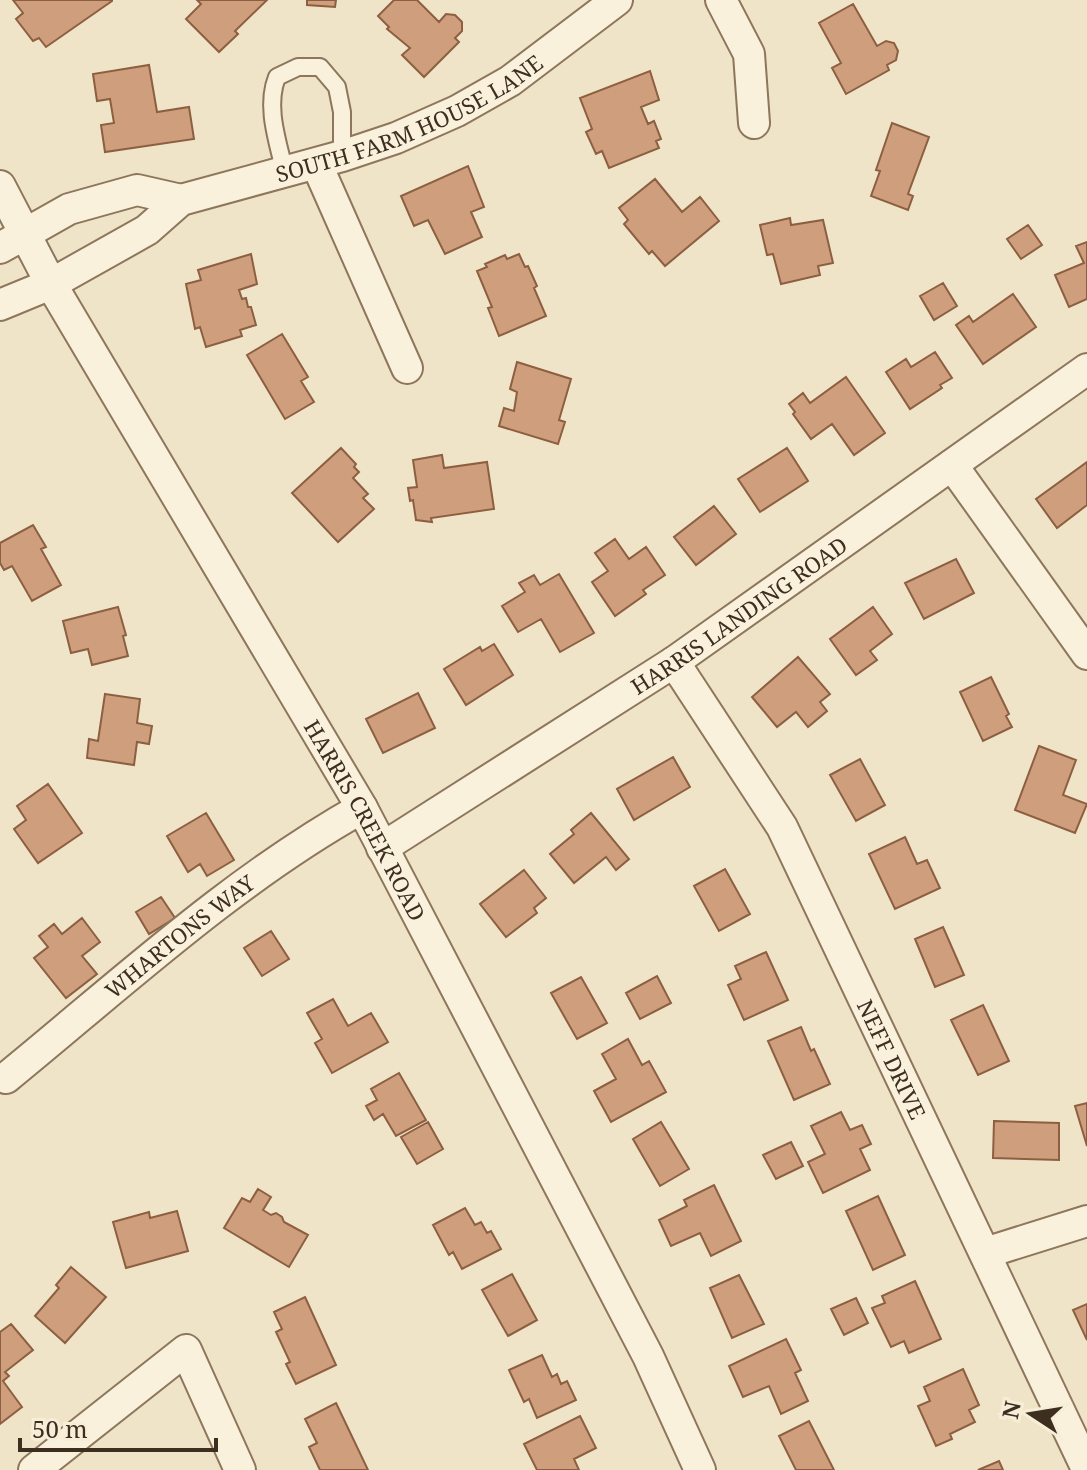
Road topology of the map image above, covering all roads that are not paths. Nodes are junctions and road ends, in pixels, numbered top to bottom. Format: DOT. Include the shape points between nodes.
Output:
graph roads {
  1 [pos="617,0"];
  2 [pos="721,0"];
  3 [pos="754,123"];
  4 [pos="330,160"];
  5 [pos="285,173"];
  6 [pos="0,186"];
  7 [pos="181,200"];
  8 [pos="12,240"];
  9 [pos="51,284"];
  10 [pos="0,305"];
  11 [pos="407,368"];
  12 [pos="1087,369"];
  13 [pos="952,465"];
  14 [pos="1087,654"];
  15 [pos="674,662"];
  16 [pos="362,808"];
  17 [pos="382,848"];
  18 [pos="6,1078"];
  19 [pos="1087,1221"];
  20 [pos="985,1253"];
  21 [pos="1087,1469"];
  22 [pos="34,1470"];
  23 [pos="240,1470"];
  24 [pos="700,1470"];
  1 -- 4 [label="street, SOUTH FARM HOUSE LANE" via="510,81 457,111"];
  2 -- 3 [label="street" via="749,54"];
  4 -- 5 [label="street, SOUTH FARM HOUSE LANE"];
  4 -- 5 [label="lane" via="342,112 337,87 320,67 298,67 277,77 271,92"];
  4 -- 11 [label="street"];
  5 -- 7 [label="street, SOUTH FARM HOUSE LANE"];
  6 -- 8 [label="street, HARRIS CREEK ROAD"];
  7 -- 8 [label="street, SOUTH FARM HOUSE LANE" via="137,190 69,209"];
  7 -- 9 [label="street, SOUTH FARM HOUSE LANE" via="147,230"];
  8 -- 9 [label="street, HARRIS CREEK ROAD"];
  9 -- 10 [label="street, SOUTH FARM HOUSE LANE"];
  9 -- 16 [label="street, HARRIS CREEK ROAD"];
  12 -- 13 [label="street, HARRIS LANDING ROAD"];
  13 -- 14 [label="street"];
  13 -- 15 [label="street, HARRIS LANDING ROAD"];
  15 -- 17 [label="street, HARRIS LANDING ROAD"];
  15 -- 20 [label="street, NEFF DRIVE" via="782,827"];
  16 -- 17 [label="street, HARRIS CREEK ROAD"];
  16 -- 18 [label="street, WHARTONS WAY" via="256,875"];
  17 -- 24 [label="street, HARRIS CREEK ROAD" via="648,1356"];
  19 -- 20 [label="street"];
  20 -- 21 [label="street, NEFF DRIVE"];
  22 -- 23 [label="street" via="186,1350"];
}
